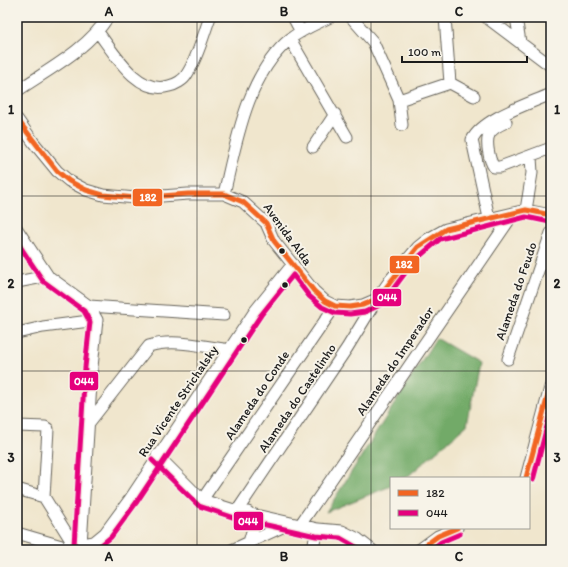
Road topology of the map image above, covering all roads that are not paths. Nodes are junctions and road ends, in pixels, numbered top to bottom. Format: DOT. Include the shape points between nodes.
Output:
graph roads {
  1 [pos="108,17"];
  2 [pos="210,17"];
  3 [pos="293,17"];
  4 [pos="330,17"];
  5 [pos="351,17"];
  6 [pos="508,17"];
  7 [pos="516,17"];
  8 [pos="446,18"];
  9 [pos="490,19"];
  10 [pos="98,32"];
  11 [pos="301,32"];
  12 [pos="290,39"];
  13 [pos="520,42"];
  14 [pos="551,66"];
  15 [pos="450,83"];
  16 [pos="17,91"];
  17 [pos="551,94"];
  18 [pos="474,96"];
  19 [pos="551,99"];
  20 [pos="399,100"];
  21 [pos="335,114"];
  22 [pos="17,119"];
  23 [pos="402,125"];
  24 [pos="347,137"];
  25 [pos="313,147"];
  26 [pos="551,148"];
  27 [pos="535,155"];
  28 [pos="551,157"];
  29 [pos="224,194"];
  30 [pos="526,210"];
  31 [pos="514,213"];
  32 [pos="551,215"];
  33 [pos="489,218"];
  34 [pos="17,229"];
  35 [pos="551,233"];
  36 [pos="293,264"];
  37 [pos="48,276"];
  38 [pos="17,282"];
  39 [pos="377,299"];
  40 [pos="89,306"];
  41 [pos="335,306"];
  42 [pos="224,315"];
  43 [pos="97,320"];
  44 [pos="17,333"];
  45 [pos="230,350"];
  46 [pos="508,359"];
  47 [pos="551,384"];
  48 [pos="88,424"];
  49 [pos="17,426"];
  50 [pos="157,455"];
  51 [pos="526,477"];
  52 [pos="17,489"];
  53 [pos="44,497"];
  54 [pos="202,500"];
  55 [pos="243,511"];
  56 [pos="295,524"];
  57 [pos="318,529"];
  58 [pos="455,529"];
  59 [pos="17,533"];
  60 [pos="105,533"];
  61 [pos="250,542"];
  62 [pos="71,548"];
  63 [pos="96,550"];
  64 [pos="232,550"];
  65 [pos="312,550"];
  66 [pos="372,550"];
  67 [pos="420,550"];
  1 -- 10 [label="street"];
  2 -- 10 [label="street" via="194,62 186,76 174,85 161,89 146,85 131,73"];
  3 -- 11 [label="street"];
  4 -- 11 [label="street"];
  5 -- 20 [label="street" via="373,42"];
  6 -- 9 [label="street"];
  7 -- 13 [label="street"];
  8 -- 15 [label="street"];
  9 -- 13 [label="street"];
  10 -- 16 [label="street" via="84,45"];
  11 -- 12 [label="street"];
  12 -- 21 [label="street"];
  12 -- 29 [label="street" via="266,68 247,106"];
  13 -- 14 [label="street"];
  15 -- 18 [label="street"];
  15 -- 20 [label="street"];
  17 -- 33 [label="street" via="493,121 475,134 472,140"];
  19 -- 27 [label="street" via="496,127 489,134 488,144 494,167"];
  20 -- 23 [label="street"];
  21 -- 24 [label="street"];
  21 -- 25 [label="street"];
  22 -- 29 [label="street, Avenida Alda" via="62,177 86,190 103,195 136,198"];
  26 -- 27 [label="street"];
  27 -- 28 [label="street"];
  27 -- 30 [label="street"];
  29 -- 36 [label="street, Avenida Alda" via="244,202 258,214 266,223 274,241"];
  30 -- 31 [label="street"];
  30 -- 32 [label="street"];
  31 -- 33 [label="street"];
  31 -- 56 [label="street, Alameda do Imperador"];
  33 -- 39 [label="street" via="446,229 428,239 409,256"];
  34 -- 37 [label="street"];
  35 -- 46 [label="street, Alameda do Feudo"];
  36 -- 41 [label="street, Avenida Alda" via="314,291"];
  36 -- 45 [label="street, Rua Vicente Strichalsky" via="254,311"];
  37 -- 38 [label="street"];
  37 -- 40 [label="street"];
  39 -- 41 [label="street" via="364,305"];
  39 -- 55 [label="street, Alameda do Castelinho"];
  40 -- 42 [label="street"];
  40 -- 43 [label="street"];
  41 -- 54 [label="street, Alameda do Conde"];
  43 -- 44 [label="street"];
  43 -- 48 [label="street"];
  45 -- 48 [label="street" via="172,343 149,346"];
  45 -- 50 [label="street, Rua Vicente Strichalsky"];
  47 -- 51 [label="street"];
  48 -- 62 [label="street"];
  49 -- 53 [label="street" via="48,429"];
  50 -- 54 [label="street"];
  50 -- 60 [label="street, Rua Vicente Strichalsky"];
  52 -- 53 [label="street"];
  53 -- 62 [label="street"];
  54 -- 55 [label="street"];
  55 -- 56 [label="street"];
  55 -- 61 [label="street" via="253,528"];
  56 -- 57 [label="street"];
  56 -- 61 [label="street"];
  57 -- 65 [label="street"];
  57 -- 66 [label="street" via="342,531"];
  58 -- 67 [label="street" via="438,536"];
  59 -- 62 [label="street"];
  60 -- 62 [label="street, Rua Vicente Strichalsky" via="94,542"];
  60 -- 63 [label="street"];
  61 -- 64 [label="street"];
}
